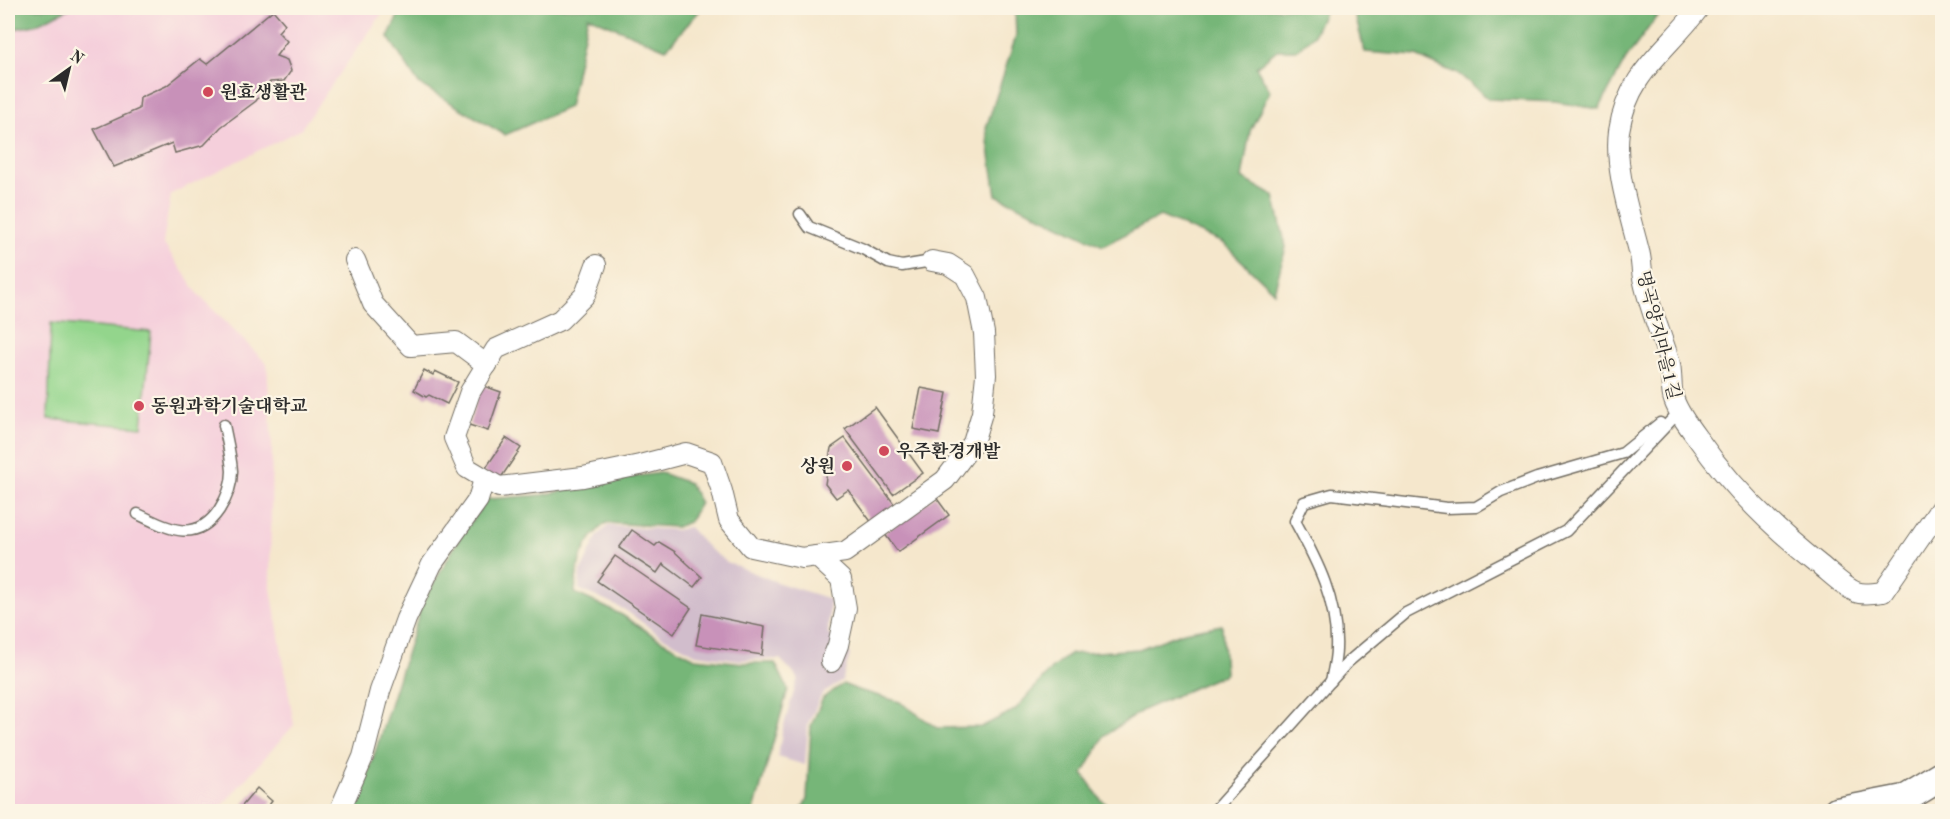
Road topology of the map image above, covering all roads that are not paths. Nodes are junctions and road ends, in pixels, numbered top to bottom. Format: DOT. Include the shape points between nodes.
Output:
graph roads {
  1 [pos="1699,8"];
  2 [pos="800,214"];
  3 [pos="355,260"];
  4 [pos="932,261"];
  5 [pos="596,265"];
  6 [pos="487,365"];
  7 [pos="1679,409"];
  8 [pos="224,425"];
  9 [pos="484,479"];
  10 [pos="1942,506"];
  11 [pos="138,514"];
  12 [pos="816,556"];
  13 [pos="831,662"];
  14 [pos="1331,681"];
  15 [pos="1942,776"];
  16 [pos="1906,805"];
  17 [pos="339,812"];
  18 [pos="1213,812"];
  19 [pos="1837,812"];
  1 -- 7 [label="street, 명곡양지마을1길" via="1643,72 1626,102 1619,133 1620,171 1628,211 1644,281 1670,362 1673,398"];
  2 -- 4 [label="lane" via="809,227 888,263 902,266"];
  3 -- 6 [label="street" via="373,304 411,346 456,342"];
  4 -- 12 [label="street" via="948,264 965,275 977,297 986,375 982,413 973,443 945,480 891,520 845,552"];
  5 -- 6 [label="street" via="585,295 560,320 496,349"];
  6 -- 9 [label="street" via="470,392 454,438 467,468"];
  7 -- 10 [label="street, 명곡양지마을1길" via="1718,468 1749,504 1793,544 1858,593 1883,592"];
  7 -- 14 [label="lane" via="1566,531 1406,613"];
  7 -- 14 [label="lane" via="1623,453 1537,478 1476,507 1447,508 1332,494 1304,502 1295,520 1321,569 1335,614 1336,650"];
  8 -- 11 [label="lane" via="232,472 228,496 210,524 192,531 165,526"];
  9 -- 12 [label="street" via="499,488 535,484 686,453 712,462 729,520 751,547 802,558"];
  9 -- 17 [label="street" via="478,500 432,564 406,620 380,691 363,757"];
  12 -- 13 [label="street" via="841,579 846,608"];
  14 -- 18 [label="lane"];
  15 -- 16 [label="main road"];
  16 -- 19 [label="main road"];
}
